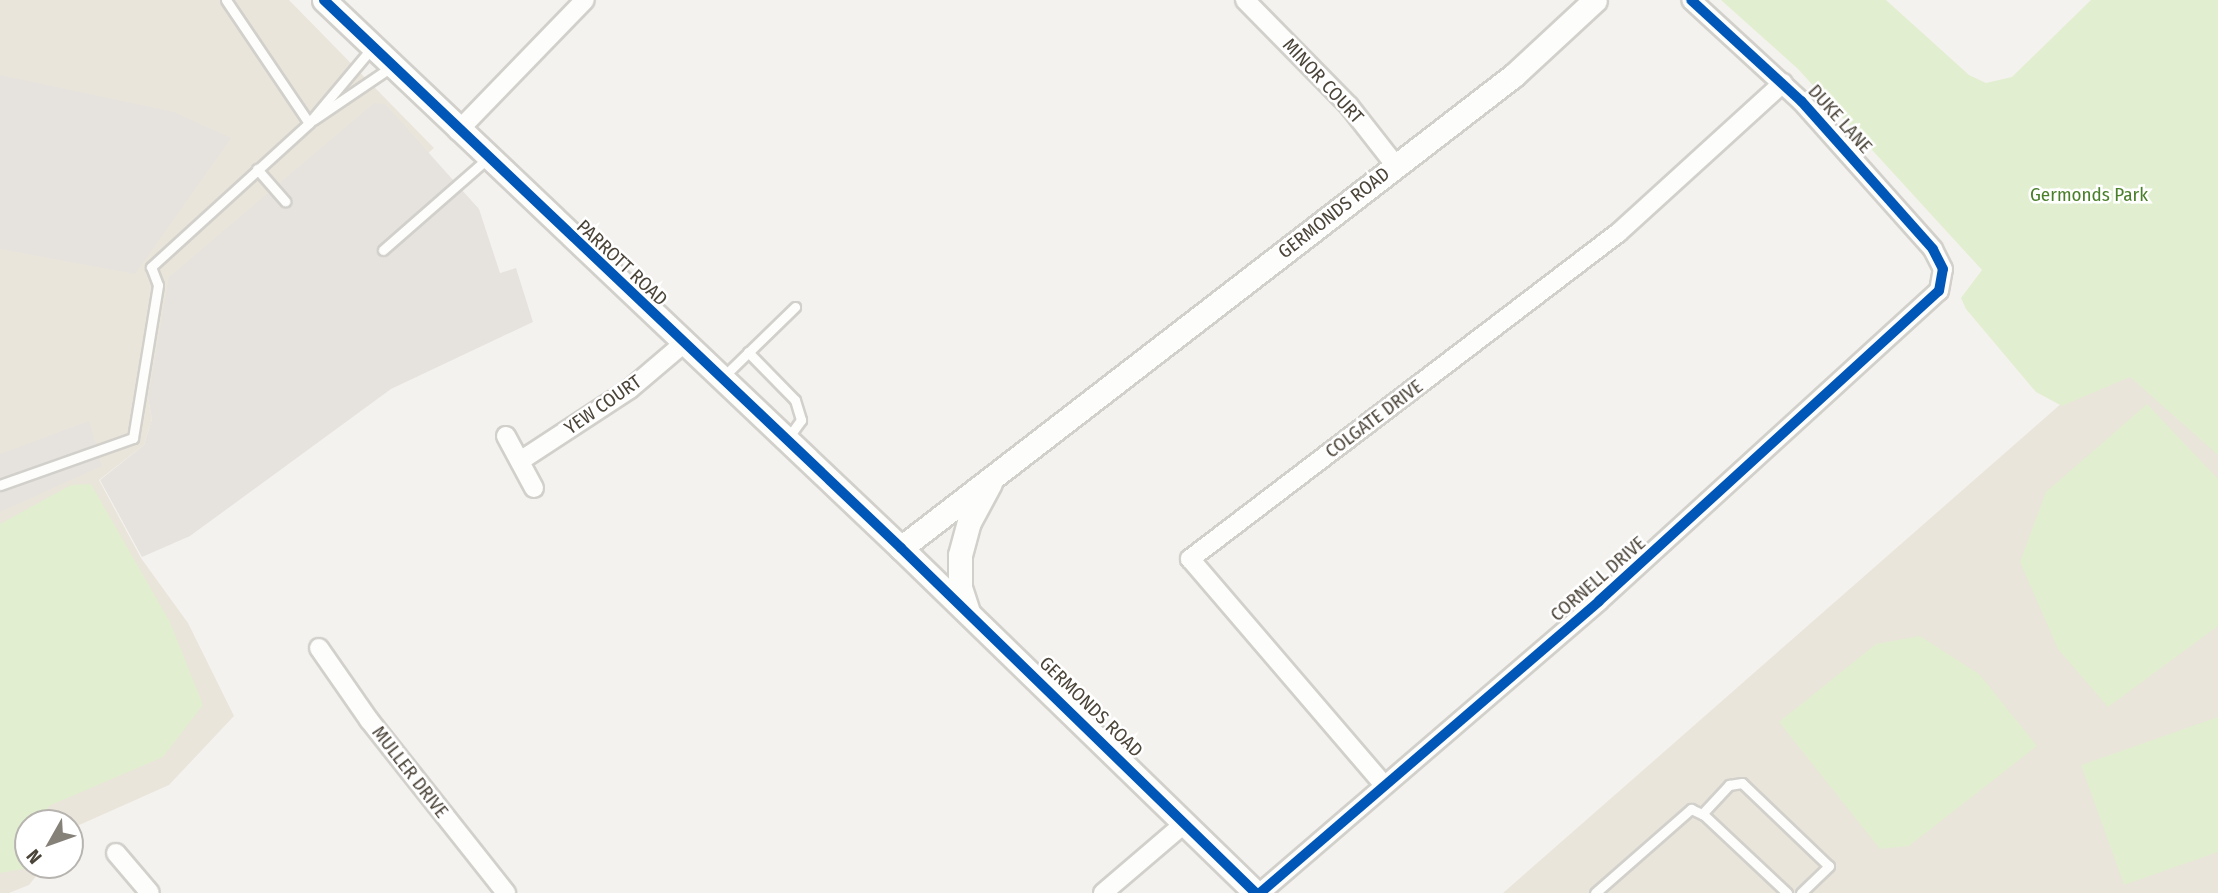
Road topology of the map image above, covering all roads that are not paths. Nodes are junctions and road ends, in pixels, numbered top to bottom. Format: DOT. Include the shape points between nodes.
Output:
graph roads {
  1 [pos="226,0"];
  2 [pos="585,0"];
  3 [pos="1245,0"];
  4 [pos="1595,0"];
  5 [pos="1691,0"];
  6 [pos="334,6"];
  7 [pos="372,48"];
  8 [pos="391,66"];
  9 [pos="1783,83"];
  10 [pos="309,123"];
  11 [pos="458,131"];
  12 [pos="487,159"];
  13 [pos="1396,166"];
  14 [pos="257,169"];
  15 [pos="285,201"];
  16 [pos="383,250"];
  17 [pos="1943,276"];
  18 [pos="795,307"];
  19 [pos="683,344"];
  20 [pos="748,352"];
  21 [pos="721,379"];
  22 [pos="506,436"];
  23 [pos="787,439"];
  24 [pos="520,461"];
  25 [pos="1000,470"];
  26 [pos="0,485"];
  27 [pos="534,488"];
  28 [pos="901,548"];
  29 [pos="972,617"];
  30 [pos="319,649"];
  31 [pos="1384,785"];
  32 [pos="1702,814"];
  33 [pos="1185,823"];
  34 [pos="116,853"];
  35 [pos="150,893"];
  36 [pos="506,893"];
  37 [pos="1103,893"];
  38 [pos="1258,893"];
  39 [pos="1595,893"];
  40 [pos="1787,893"];
  41 [pos="1801,893"];
  1 -- 10 [label="lane"];
  2 -- 11 [label="street"];
  3 -- 13 [label="street, MINOR COURT" via="1335,90"];
  4 -- 13 [label="street, GERMONDS ROAD" via="1530,62"];
  5 -- 9 [label="street, DUKE LANE"];
  6 -- 7 [label="street, PARROTT ROAD"];
  7 -- 8 [label="street, PARROTT ROAD"];
  7 -- 10 [label="lane"];
  8 -- 10 [label="lane"];
  8 -- 11 [label="street, PARROTT ROAD"];
  9 -- 17 [label="street, DUKE LANE" via="1933,249"];
  9 -- 31 [label="street, COLGATE DRIVE" via="1618,233 1190,559"];
  10 -- 14 [label="lane"];
  11 -- 12 [label="street, PARROTT ROAD"];
  12 -- 16 [label="lane"];
  12 -- 19 [label="street, PARROTT ROAD"];
  13 -- 25 [label="street, GERMONDS ROAD"];
  14 -- 15 [label="lane"];
  14 -- 26 [label="lane" via="151,267 158,285 133,438"];
  17 -- 31 [label="street, CORNELL DRIVE" via="1930,304 1609,592"];
  18 -- 20 [label="lane"];
  19 -- 21 [label="street, PARROTT ROAD"];
  19 -- 24 [label="street, YEW COURT" via="630,389"];
  20 -- 21 [label="lane"];
  20 -- 23 [label="lane" via="795,400 801,420"];
  21 -- 23 [label="street, PARROTT ROAD"];
  22 -- 24 [label="street"];
  23 -- 28 [label="street, PARROTT ROAD"];
  24 -- 27 [label="street"];
  25 -- 28 [label="street, GERMONDS ROAD"];
  25 -- 29 [label="street, GERMONDS ROAD" via="974,510 962,544 960,587"];
  28 -- 29 [label="street, GERMONDS ROAD"];
  29 -- 33 [label="street, GERMONDS ROAD"];
  30 -- 36 [label="street, MULLER DRIVE" via="369,720"];
  31 -- 38 [label="street, CORNELL DRIVE"];
  32 -- 39 [label="lane" via="1691,809 1682,813"];
  32 -- 40 [label="lane"];
  32 -- 41 [label="lane" via="1730,785 1742,783 1829,866"];
  33 -- 37 [label="street"];
  33 -- 38 [label="street, GERMONDS ROAD"];
  34 -- 35 [label="street"];
}
